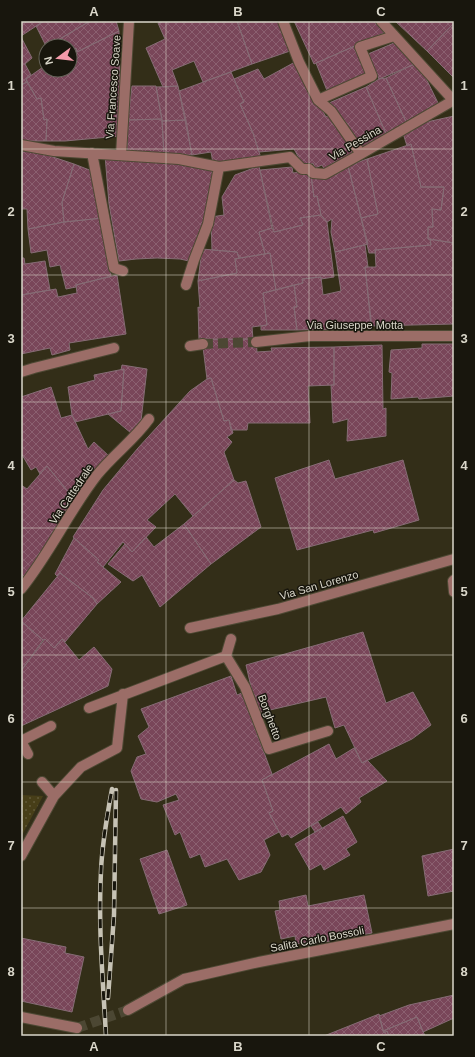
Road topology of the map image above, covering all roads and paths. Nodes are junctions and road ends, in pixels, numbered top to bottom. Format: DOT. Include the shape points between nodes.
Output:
graph roads {
  1 [pos="283,21"];
  2 [pos="381,21"];
  3 [pos="131,22"];
  4 [pos="394,36"];
  5 [pos="318,100"];
  6 [pos="454,100"];
  7 [pos="21,145"];
  8 [pos="92,154"];
  9 [pos="361,154"];
  10 [pos="120,155"];
  11 [pos="219,166"];
  12 [pos="123,271"];
  13 [pos="186,285"];
  14 [pos="454,336"];
  15 [pos="256,342"];
  16 [pos="203,344"];
  17 [pos="190,346"];
  18 [pos="114,348"];
  19 [pos="21,372"];
  20 [pos="149,419"];
  21 [pos="454,559"];
  22 [pos="454,580"];
  23 [pos="21,589"];
  24 [pos="454,592"];
  25 [pos="190,628"];
  26 [pos="231,639"];
  27 [pos="226,656"];
  28 [pos="123,694"];
  29 [pos="89,708"];
  30 [pos="51,726"];
  31 [pos="328,731"];
  32 [pos="21,741"];
  33 [pos="28,754"];
  34 [pos="42,782"];
  35 [pos="54,796"];
  36 [pos="21,856"];
  37 [pos="454,924"];
  38 [pos="128,1010"];
  39 [pos="21,1017"];
  40 [pos="77,1028"];
  1 -- 5 [label="street"];
  2 -- 4 [label="street"];
  3 -- 10 [label="street, Via Francesco Soave"];
  4 -- 5 [label="street" via="360,47 372,76"];
  4 -- 6 [label="street"];
  5 -- 9 [label="street" via="331,111"];
  6 -- 9 [label="street, Via Pessina"];
  7 -- 8 [label="street, Via Pessina"];
  8 -- 10 [label="street, Via Pessina"];
  8 -- 12 [label="street" via="114,268"];
  9 -- 11 [label="street, Via Pessina" via="325,174 302,169 290,157"];
  10 -- 11 [label="street, Via Pessina" via="179,159"];
  11 -- 13 [label="street" via="208,224"];
  14 -- 15 [label="street, Via Giuseppe Motta" via="310,336"];
  16 -- 17 [label="street"];
  18 -- 19 [label="street"];
  20 -- 23 [label="street, Via Cattedrale" via="97,475 37,569"];
  21 -- 25 [label="street, Via San Lorenzo" via="278,609"];
  22 -- 24 [label="street"];
  26 -- 27 [label="street"];
  27 -- 28 [label="street"];
  27 -- 31 [label="street, Borghetto" via="245,687 269,749"];
  28 -- 29 [label="street"];
  28 -- 35 [label="street" via="117,748 81,767"];
  30 -- 32 [label="street"];
  32 -- 33 [label="street"];
  34 -- 35 [label="street"];
  35 -- 36 [label="street"];
  37 -- 38 [label="street, Salita Carlo Bossoli" via="184,979"];
  39 -- 40 [label="street"];
}
